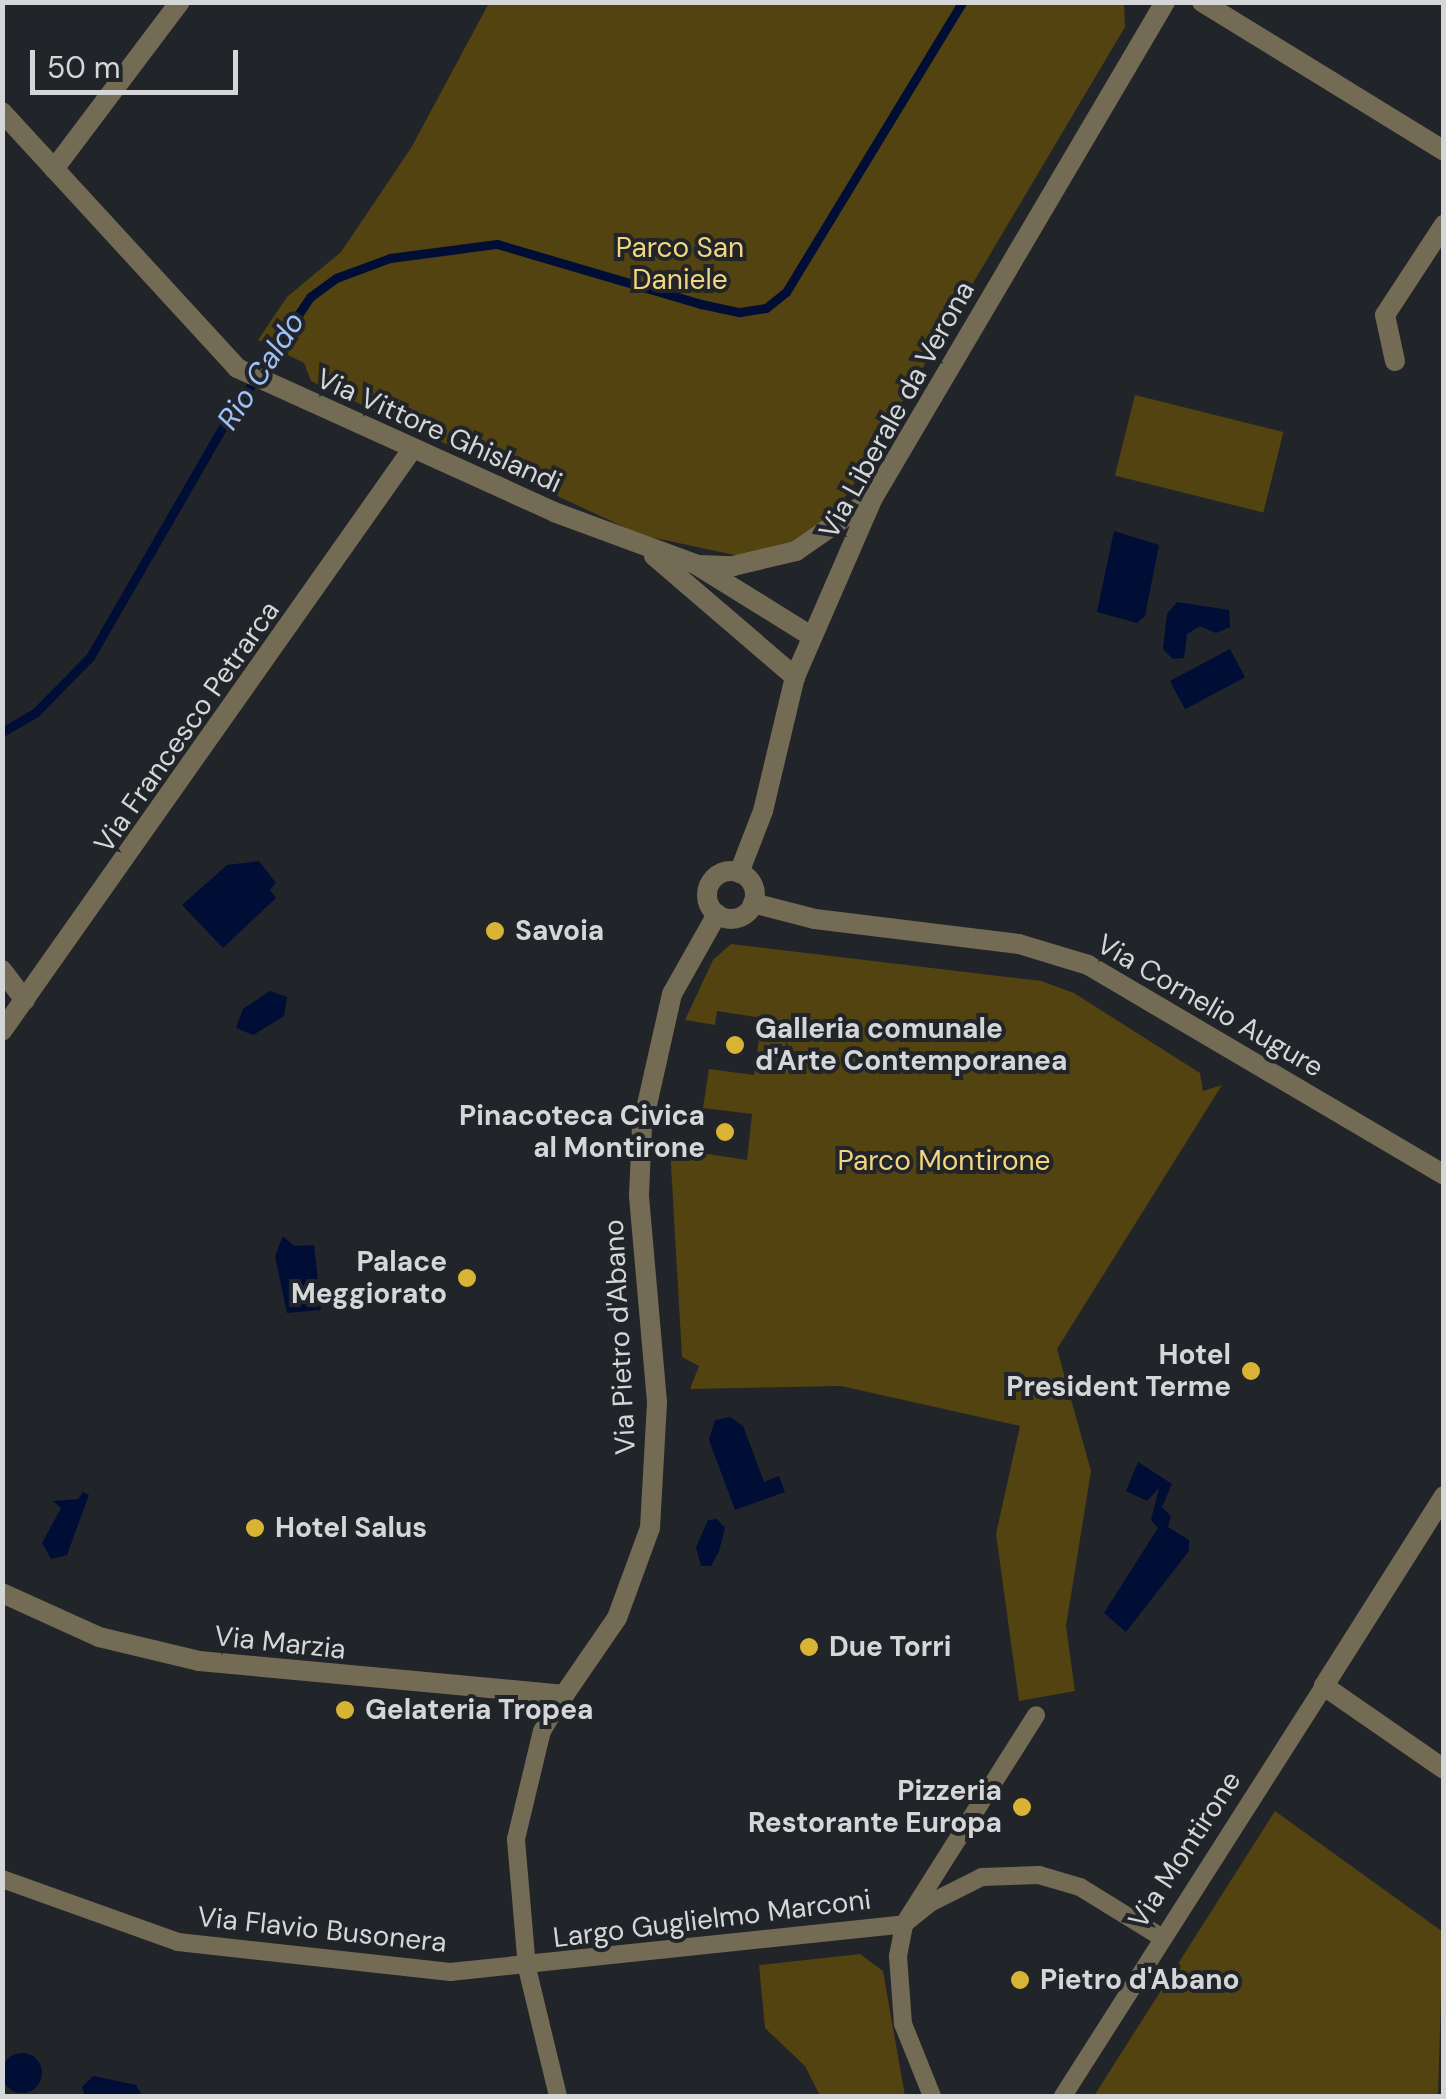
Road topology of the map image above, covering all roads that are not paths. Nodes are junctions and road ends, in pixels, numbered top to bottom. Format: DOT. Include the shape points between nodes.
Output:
graph roads {
  1 [pos="180,2"];
  2 [pos="1165,2"];
  3 [pos="1202,2"];
  4 [pos="2,112"];
  5 [pos="1444,151"];
  6 [pos="54,169"];
  7 [pos="1444,225"];
  8 [pos="1395,361"];
  9 [pos="411,451"];
  10 [pos="873,498"];
  11 [pos="648,552"];
  12 [pos="695,564"];
  13 [pos="811,636"];
  14 [pos="795,677"];
  15 [pos="739,873"];
  16 [pos="753,903"];
  17 [pos="716,914"];
  18 [pos="2,970"];
  19 [pos="25,1000"];
  20 [pos="2,1031"];
  21 [pos="1444,1176"];
  22 [pos="1444,1496"];
  23 [pos="2,1592"];
  24 [pos="1324,1686"];
  25 [pos="564,1695"];
  26 [pos="1036,1715"];
  27 [pos="1444,1769"];
  28 [pos="2,1879"];
  29 [pos="904,1924"];
  30 [pos="1162,1937"];
  31 [pos="527,1968"];
  32 [pos="558,2096"];
  33 [pos="932,2096"];
  34 [pos="1063,2096"];
  1 -- 6 [label="street"];
  2 -- 10 [label="street, Via Liberale da Verona"];
  3 -- 5 [label="street"];
  4 -- 6 [label="street, Via Vittore Ghislandi"];
  6 -- 9 [label="street, Via Vittore Ghislandi" via="237,368"];
  7 -- 8 [label="street" via="1386,315"];
  9 -- 11 [label="street, Via Vittore Ghislandi"];
  9 -- 19 [label="street, Via Francesco Petrarca"];
  10 -- 12 [label="street, Via Vittore Ghislandi" via="796,551 733,566"];
  10 -- 13 [label="street, Via Liberale da Verona"];
  11 -- 12 [label="street, Via Vittore Ghislandi"];
  11 -- 14 [label="street, Via Vittore Ghislandi"];
  12 -- 13 [label="street, Via Vittore Ghislandi"];
  13 -- 14 [label="street, Via Liberale da Verona"];
  14 -- 15 [label="street, Via Liberale da Verona" via="763,811"];
  15 -- 16 [label="street" via="754,888"];
  15 -- 17 [label="street" via="725,872 710,883 708,901"];
  16 -- 17 [label="street" via="737,918"];
  16 -- 21 [label="street, Via Cornelio Augure" via="815,919 1019,944 1088,965"];
  17 -- 25 [label="street, Via Pietro d'Abano" via="672,994 642,1126 639,1194 657,1402 650,1528 617,1618"];
  18 -- 19 [label="street"];
  19 -- 20 [label="street, Via Francesco Petrarca"];
  22 -- 24 [label="street"];
  23 -- 25 [label="street, Via Marzia" via="99,1637 199,1661"];
  24 -- 27 [label="street"];
  24 -- 30 [label="street, Via Montirone"];
  25 -- 31 [label="street, Via Pietro d'Abano" via="542,1731 516,1839"];
  26 -- 29 [label="street"];
  28 -- 31 [label="street, Via Flavio Busonera" via="130,1928 229,1952 450,1972"];
  29 -- 30 [label="street, Largo Guglielmo Marconi" via="959,1884 1039,1874 1080,1887"];
  29 -- 31 [label="street, Largo Guglielmo Marconi"];
  29 -- 33 [label="street, Largo Guglielmo Marconi" via="898,1956 903,2024"];
  30 -- 34 [label="street, Via Montirone"];
  31 -- 32 [label="street, Via Pietro d'Abano"];
}
